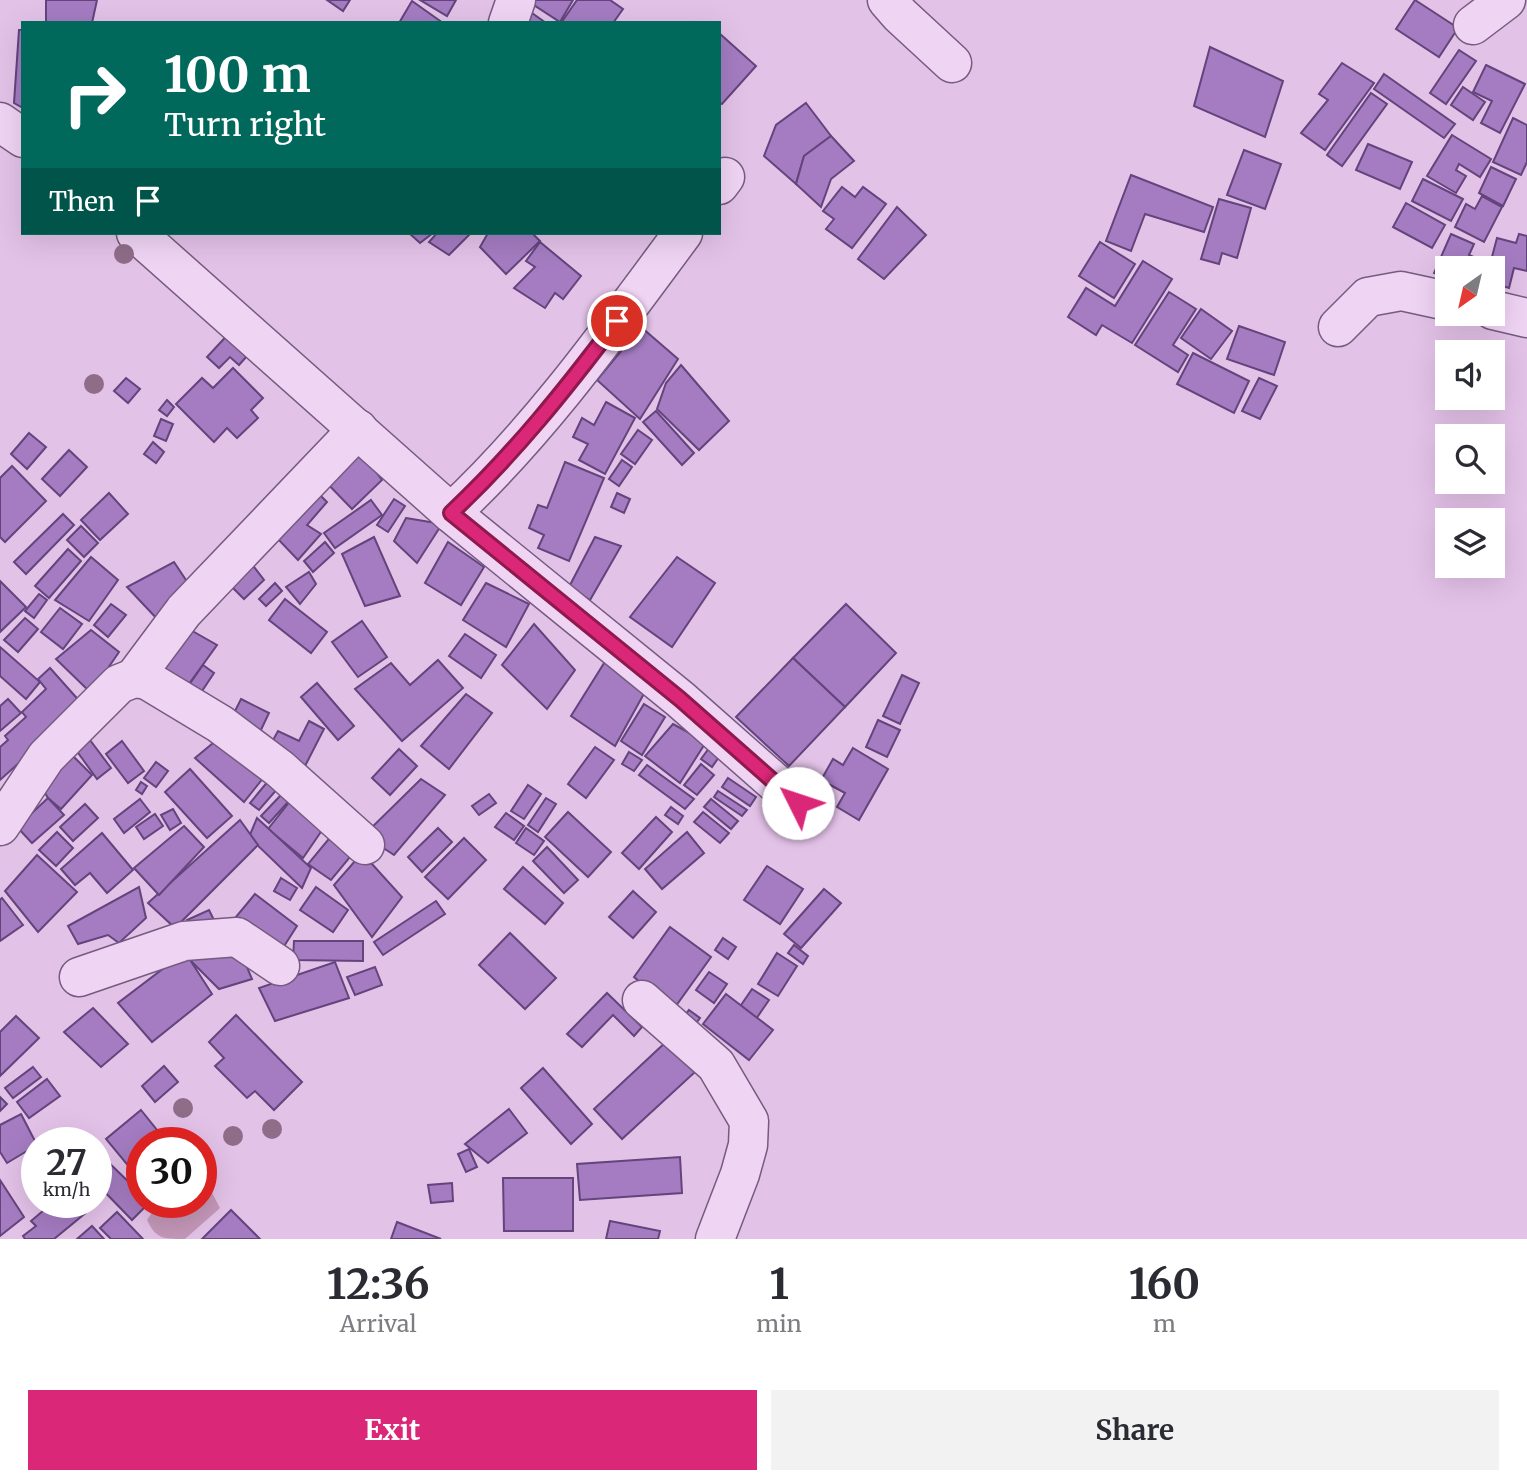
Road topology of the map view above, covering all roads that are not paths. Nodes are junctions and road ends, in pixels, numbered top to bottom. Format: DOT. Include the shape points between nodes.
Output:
graph roads {
  1 [pos="516,0"];
  2 [pos="887,0"];
  3 [pos="1506,0"];
  4 [pos="509,21"];
  5 [pos="1473,25"];
  6 [pos="952,63"];
  7 [pos="0,122"];
  8 [pos="21,137"];
  9 [pos="138,235"];
  10 [pos="681,235"];
  11 [pos="1435,298"];
  12 [pos="1505,313"];
  13 [pos="1527,318"];
  14 [pos="1338,327"];
  15 [pos="358,429"];
  16 [pos="451,513"];
  17 [pos="134,678"];
  18 [pos="798,803"];
  19 [pos="0,826"];
  20 [pos="365,845"];
  21 [pos="280,966"];
  22 [pos="79,977"];
  23 [pos="642,1000"];
  24 [pos="715,1239"];
  1 -- 4 [label="street"];
  2 -- 6 [label="street"];
  3 -- 5 [label="street"];
  7 -- 8 [label="street"];
  9 -- 15 [label="street"];
  10 -- 16 [label="street" via="579,371 492,475"];
  11 -- 14 [label="street" via="1401,291 1368,297"];
  12 -- 13 [label="street"];
  15 -- 16 [label="street"];
  15 -- 17 [label="street" via="184,611"];
  16 -- 18 [label="street" via="680,699"];
  17 -- 19 [label="street" via="119,684 46,757"];
  17 -- 20 [label="street" via="147,680 220,724 280,769"];
  21 -- 22 [label="street" via="237,937 184,941"];
  23 -- 24 [label="street" via="716,1065 749,1121 740,1174"];
}
